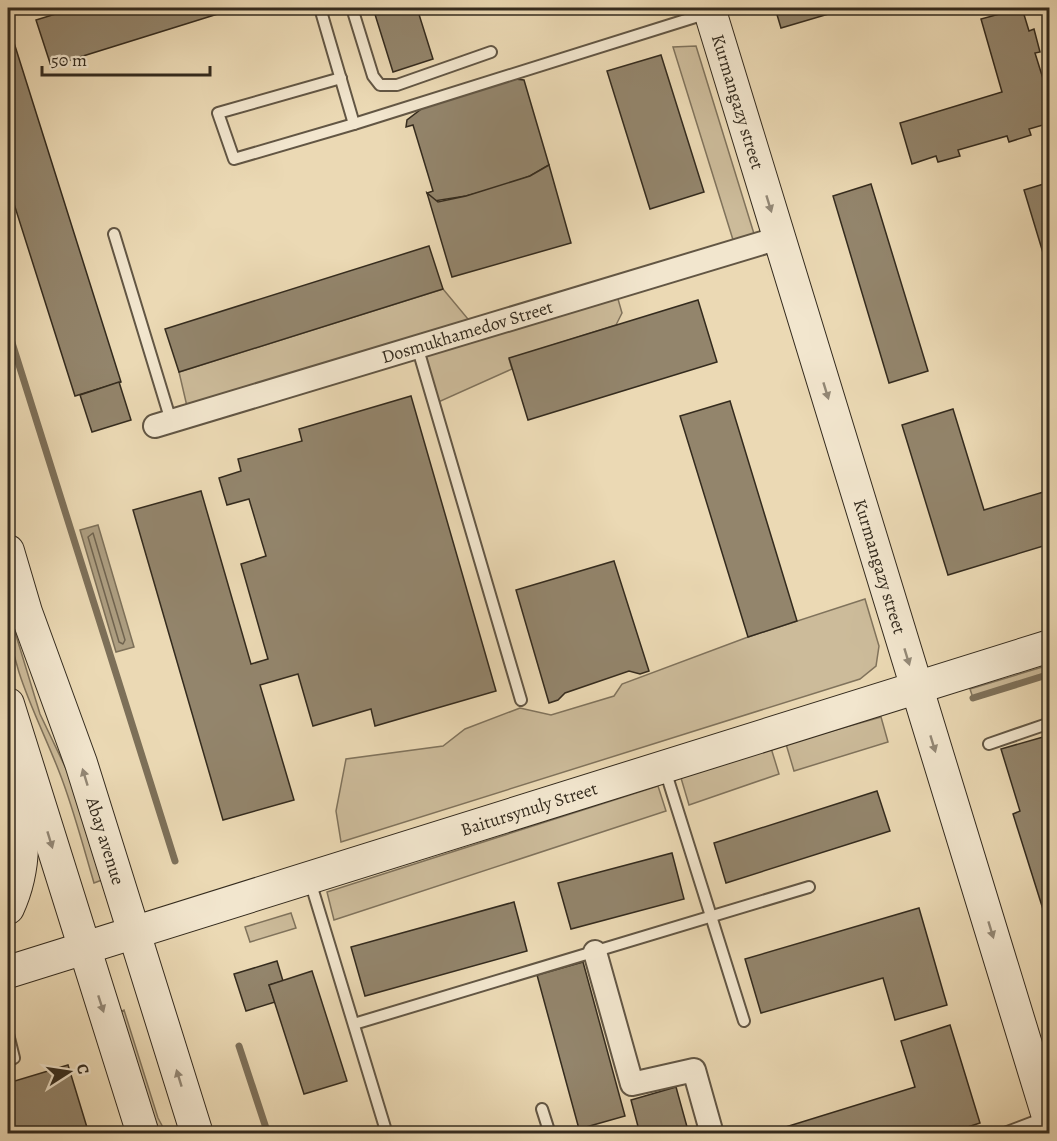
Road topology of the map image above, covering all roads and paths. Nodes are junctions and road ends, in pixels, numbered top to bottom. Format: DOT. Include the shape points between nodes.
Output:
graph roads {
  1 [pos="320,8"];
  2 [pos="352,8"];
  3 [pos="710,10"];
  4 [pos="491,52"];
  5 [pos="341,78"];
  6 [pos="354,124"];
  7 [pos="114,234"];
  8 [pos="779,238"];
  9 [pos="417,346"];
  10 [pos="163,423"];
  11 [pos="8,552"];
  12 [pos="1050,646"];
  13 [pos="917,688"];
  14 [pos="521,700"];
  15 [pos="8,704"];
  16 [pos="1050,723"];
  17 [pos="989,744"];
  18 [pos="8,746"];
  19 [pos="664,767"];
  20 [pos="309,878"];
  21 [pos="809,887"];
  22 [pos="8,908"];
  23 [pos="712,916"];
  24 [pos="134,933"];
  25 [pos="84,948"];
  26 [pos="595,951"];
  27 [pos="8,972"];
  28 [pos="744,1021"];
  29 [pos="354,1024"];
  30 [pos="8,1034"];
  31 [pos="11,1059"];
  32 [pos="542,1109"];
  33 [pos="1049,1120"];
  34 [pos="143,1134"];
  35 [pos="197,1134"];
  36 [pos="387,1134"];
  37 [pos="550,1134"];
  38 [pos="712,1134"];
  39 [pos="1002,1134"];
  1 -- 5 [label="lane"];
  2 -- 4 [label="lane" via="373,76 380,85 396,85"];
  3 -- 6 [label="lane"];
  3 -- 8 [label="main road, Kurmangazy street, one-way"];
  5 -- 6 [label="lane"];
  5 -- 6 [label="lane" via="218,113 234,159"];
  7 -- 10 [label="lane"];
  8 -- 9 [label="street, Dosmukhamedov Street"];
  8 -- 13 [label="main road, Kurmangazy street, one-way"];
  9 -- 10 [label="street, Dosmukhamedov Street"];
  9 -- 14 [label="lane"];
  24 -- 11 [label="main road, Abay avenue, one-way" via="81,763"];
  12 -- 13 [label="main road, Baitursynuly Street"];
  13 -- 19 [label="main road, Baitursynuly Street"];
  13 -- 33 [label="main road, Kurmangazy street, one-way" via="1035,1057"];
  15 -- 25 [label="main road, one-way"];
  16 -- 17 [label="lane"];
  18 -- 22 [label="main road" via="22,818 23,859"];
  19 -- 20 [label="main road, Baitursynuly Street"];
  19 -- 23 [label="lane"];
  20 -- 24 [label="main road, Baitursynuly Street"];
  20 -- 29 [label="lane"];
  21 -- 23 [label="lane"];
  23 -- 26 [label="lane"];
  23 -- 28 [label="lane"];
  24 -- 25 [label="main road, Baitursynuly Street"];
  35 -- 24 [label="main road, Abay avenue, one-way"];
  25 -- 27 [label="main road, Baitursynuly Street"];
  25 -- 34 [label="main road, one-way"];
  26 -- 29 [label="lane"];
  26 -- 38 [label="street" via="632,1084 694,1070"];
  29 -- 36 [label="lane"];
  30 -- 31 [label="lane"];
  32 -- 37 [label="lane"];
  33 -- 39 [label="lane"];
}
